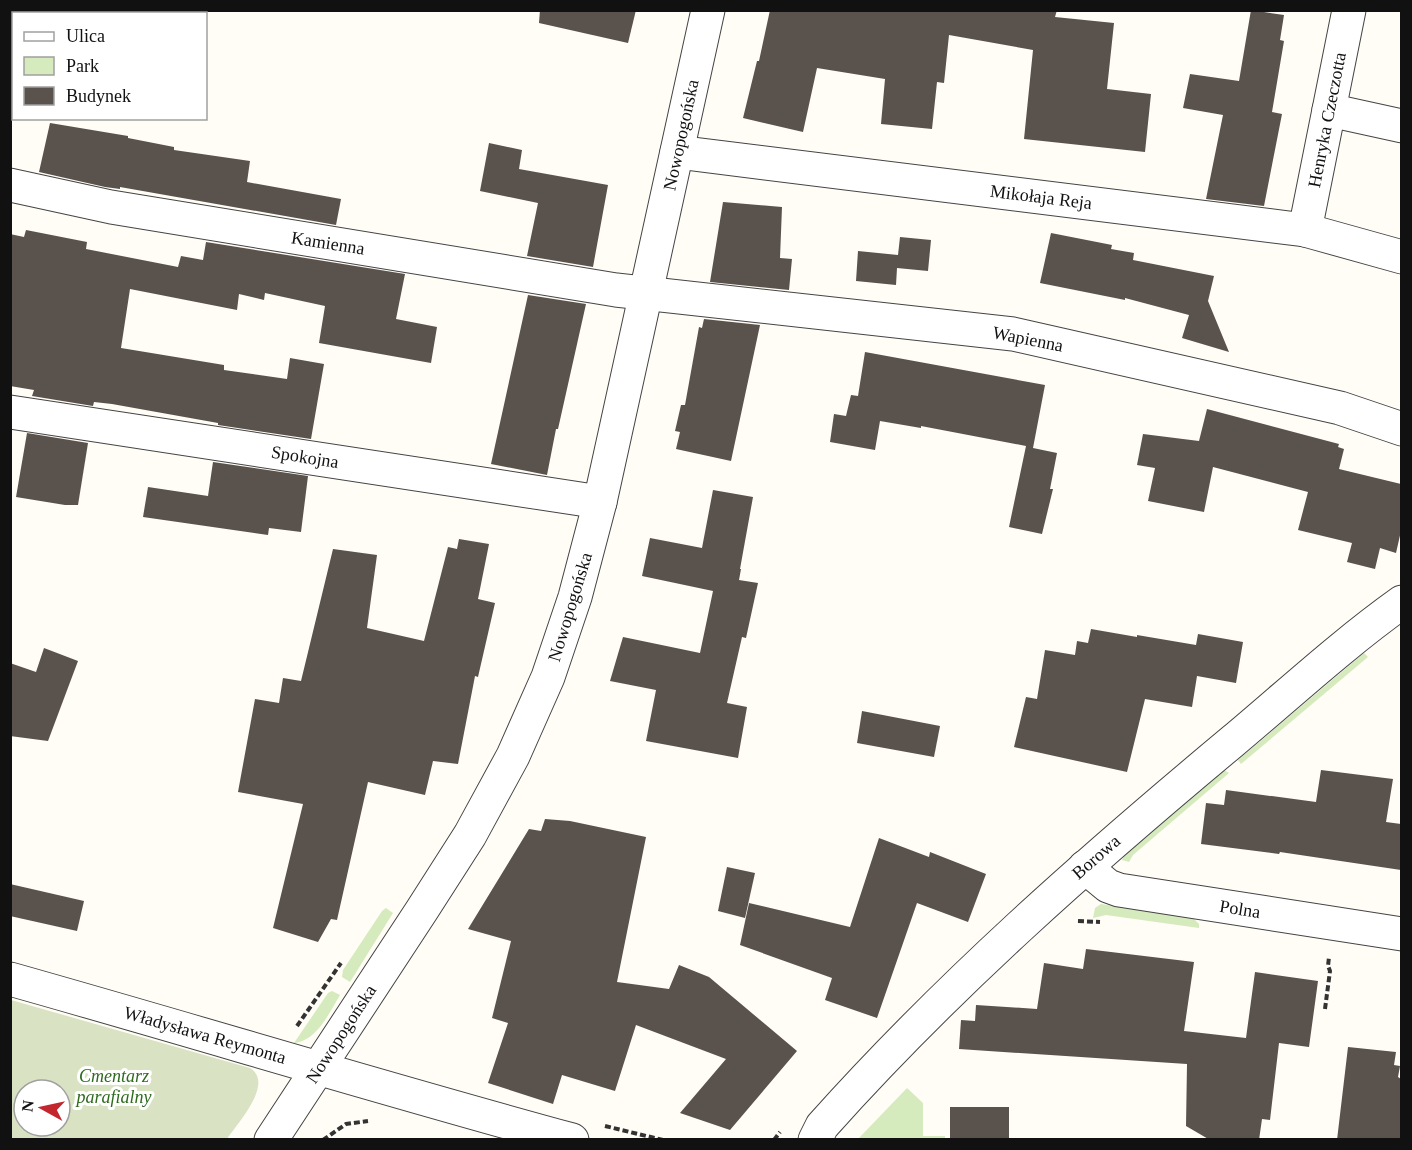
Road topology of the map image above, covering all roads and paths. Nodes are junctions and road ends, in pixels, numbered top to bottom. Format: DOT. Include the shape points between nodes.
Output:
graph roads {
  1 [pos="708,10"];
  2 [pos="1349,10"];
  3 [pos="1329,110"];
  4 [pos="1401,126"];
  5 [pos="677,152"];
  6 [pos="10,185"];
  7 [pos="1305,230"];
  8 [pos="1401,257"];
  9 [pos="646,294"];
  10 [pos="10,412"];
  11 [pos="1401,429"];
  12 [pos="600,502"];
  13 [pos="1401,602"];
  14 [pos="1085,867"];
  15 [pos="1401,934"];
  16 [pos="1329,966"];
  17 [pos="10,979"];
  18 [pos="1325,1009"];
  19 [pos="318,1069"];
  20 [pos="372,1120"];
  21 [pos="466,1126"];
  22 [pos="271,1140"];
  23 [pos="323,1140"];
  24 [pos="572,1140"];
  25 [pos="815,1140"];
  1 -- 5 [label="street, Nowopogońska"];
  2 -- 3 [label="street, Henryka Czeczotta"];
  3 -- 4 [label="street"];
  3 -- 7 [label="street, Henryka Czeczotta"];
  5 -- 7 [label="street, Mikołaja Reja"];
  5 -- 9 [label="street, Nowopogońska"];
  6 -- 9 [label="street, Kamienna" via="111,207"];
  7 -- 8 [label="street, Mikołaja Reja"];
  9 -- 11 [label="street, Wapienna" via="1013,334 1340,408"];
  9 -- 12 [label="street, Nowopogońska"];
  10 -- 12 [label="street, Spokojna"];
  12 -- 19 [label="street, Nowopogońska" via="575,597 548,677 513,756 470,835"];
  13 -- 14 [label="street, Borowa"];
  14 -- 15 [label="street, Polna" via="1119,890"];
  14 -- 25 [label="street, Borowa" via="891,1051 822,1126"];
  16 -- 18 [label="path"];
  17 -- 19 [label="street, Władysława Reymonta"];
  19 -- 21 [label="street, Władysława Reymonta"];
  19 -- 22 [label="street, Nowopogońska"];
  20 -- 23 [label="path" via="346,1124"];
  21 -- 24 [label="street, Władysława Reymonta"];
}
